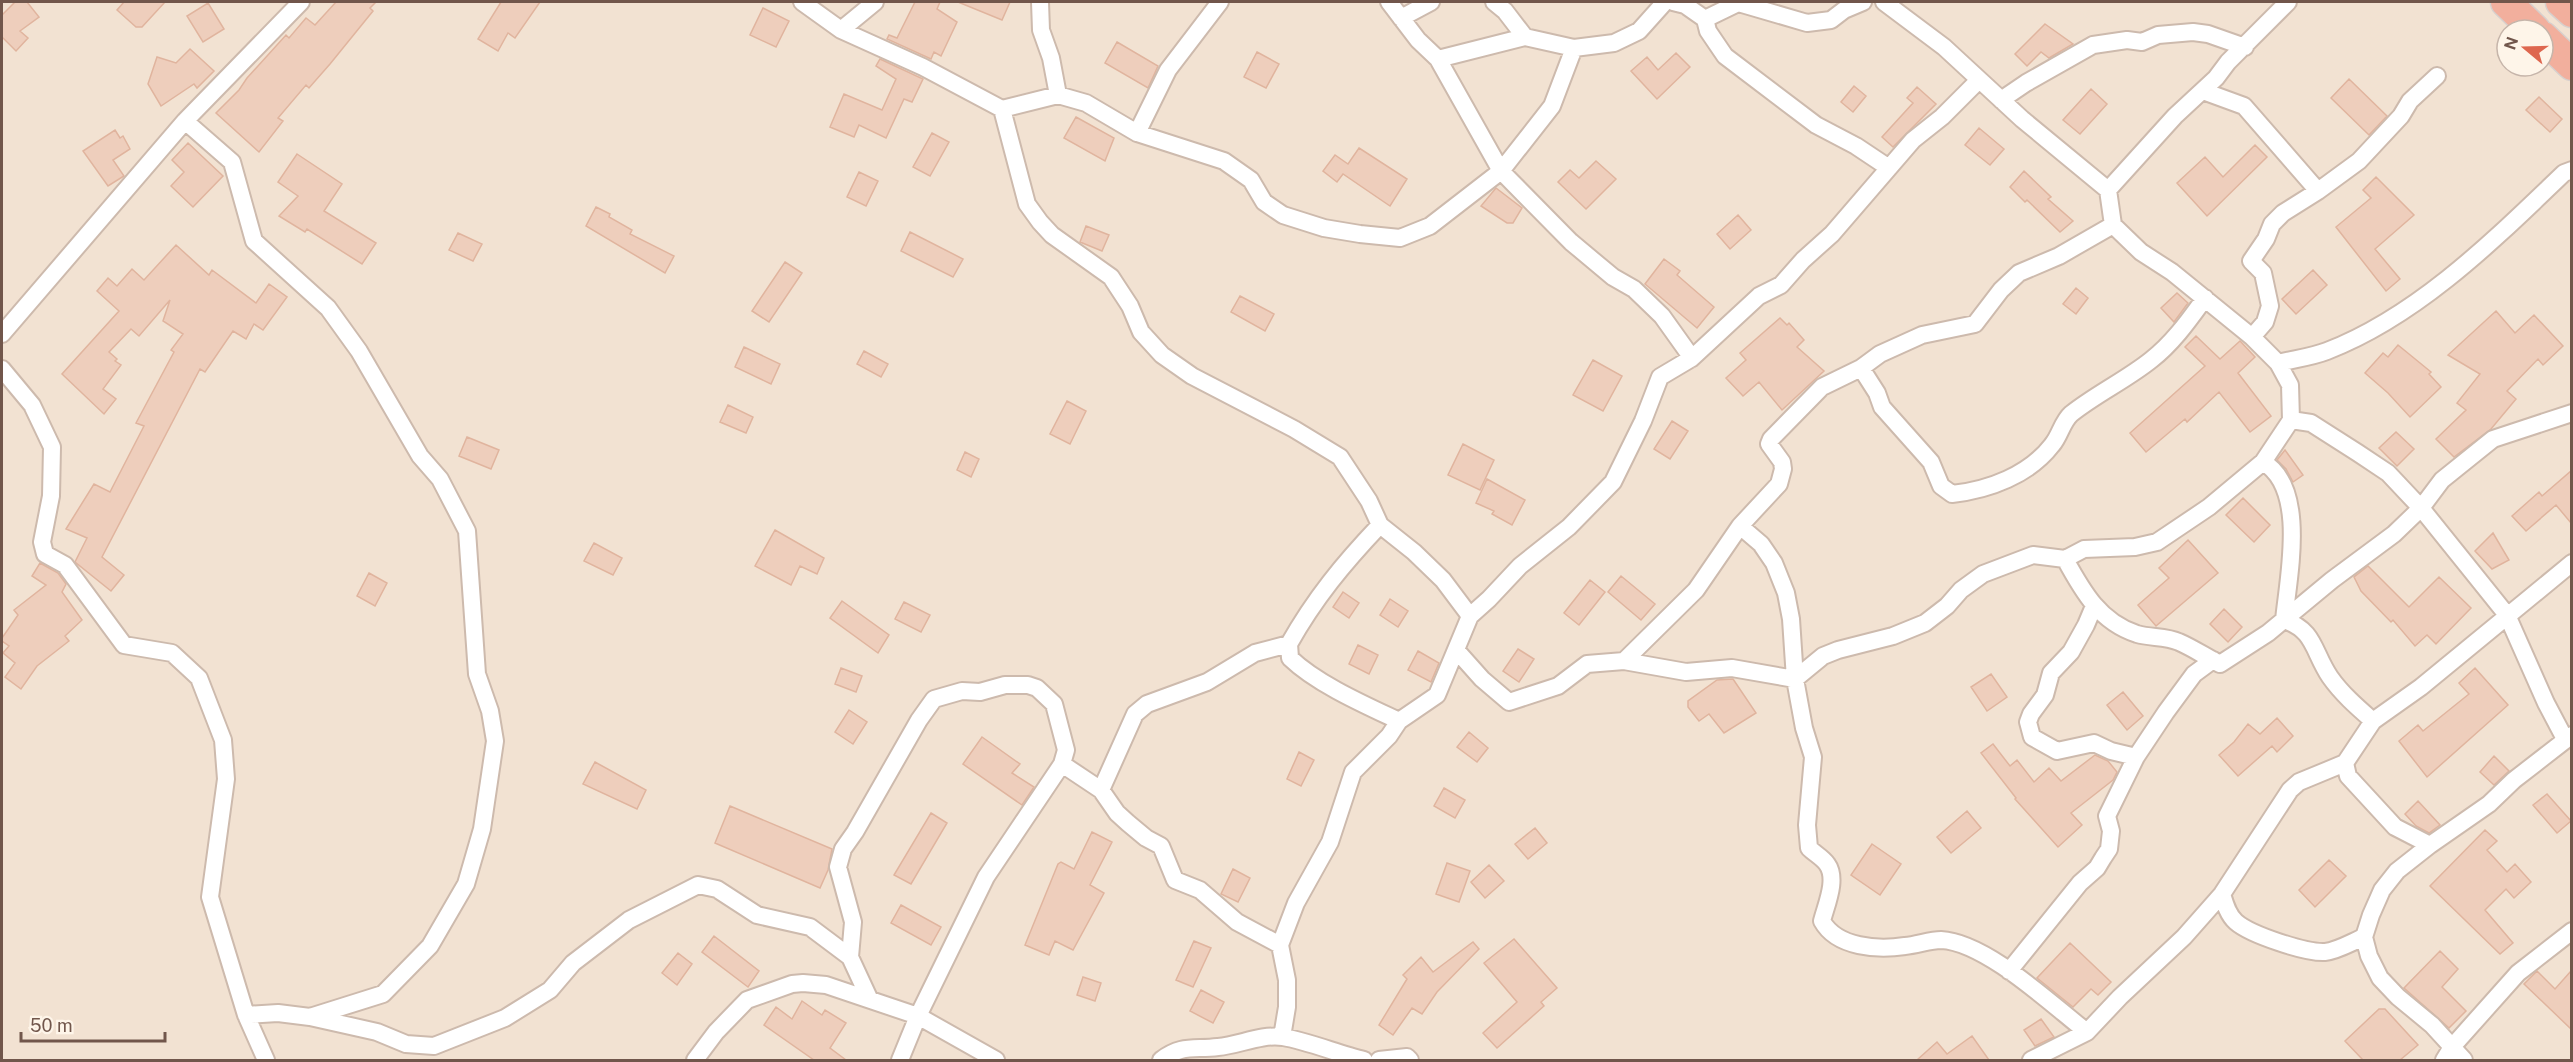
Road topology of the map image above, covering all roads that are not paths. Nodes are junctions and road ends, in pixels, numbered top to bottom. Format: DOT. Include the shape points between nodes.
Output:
graph roads {
  1 [pos="301,2"];
  2 [pos="802,2"];
  3 [pos="875,2"];
  4 [pos="1040,2"];
  5 [pos="1220,2"];
  6 [pos="1389,2"];
  7 [pos="1431,2"];
  8 [pos="1494,2"];
  9 [pos="1665,2"];
  10 [pos="1673,2"];
  11 [pos="1736,2"];
  12 [pos="1863,2"];
  13 [pos="1884,2"];
  14 [pos="2288,2"];
  15 [pos="2506,2"];
  16 [pos="2561,2"];
  17 [pos="2571,12"];
  18 [pos="1401,18"];
  19 [pos="2523,18"];
  20 [pos="1705,19"];
  21 [pos="841,30"];
  22 [pos="1525,37"];
  23 [pos="2245,47"];
  24 [pos="1574,48"];
  25 [pos="2555,49"];
  26 [pos="1438,59"];
  27 [pos="2571,65"];
  28 [pos="2437,76"];
  29 [pos="1979,80"];
  30 [pos="2203,91"];
  31 [pos="1058,95"];
  32 [pos="2001,100"];
  33 [pos="1002,109"];
  34 [pos="185,121"];
  35 [pos="1137,133"];
  36 [pos="1889,168"];
  37 [pos="2571,170"];
  38 [pos="1501,171"];
  39 [pos="2108,190"];
  40 [pos="2318,192"];
  41 [pos="2113,225"];
  42 [pos="2205,298"];
  43 [pos="2,334"];
  44 [pos="2252,337"];
  45 [pos="1692,358"];
  46 [pos="2278,363"];
  47 [pos="1861,368"];
  48 [pos="2,369"];
  49 [pos="2571,413"];
  50 [pos="2290,420"];
  51 [pos="2263,462"];
  52 [pos="2421,508"];
  53 [pos="1380,525"];
  54 [pos="1740,526"];
  55 [pos="2065,559"];
  56 [pos="2571,563"];
  57 [pos="2094,606"];
  58 [pos="2507,615"];
  59 [pos="1470,616"];
  60 [pos="2284,620"];
  61 [pos="1289,644"];
  62 [pos="1457,651"];
  63 [pos="2213,660"];
  64 [pos="1624,661"];
  65 [pos="1795,679"];
  66 [pos="1399,721"];
  67 [pos="2373,721"];
  68 [pos="2568,737"];
  69 [pos="2136,757"];
  70 [pos="2345,763"];
  71 [pos="1062,764"];
  72 [pos="1101,790"];
  73 [pos="2430,845"];
  74 [pos="2222,894"];
  75 [pos="2571,931"];
  76 [pos="2364,937"];
  77 [pos="1280,945"];
  78 [pos="850,957"];
  79 [pos="2009,971"];
  80 [pos="869,998"];
  81 [pos="246,1015"];
  82 [pos="918,1016"];
  83 [pos="310,1017"];
  84 [pos="2087,1032"];
  85 [pos="1282,1037"];
  86 [pos="2448,1054"];
  87 [pos="266,1060"];
  88 [pos="696,1060"];
  89 [pos="900,1060"];
  90 [pos="996,1060"];
  91 [pos="1161,1060"];
  92 [pos="1364,1060"];
  93 [pos="1380,1060"];
  94 [pos="1410,1060"];
  95 [pos="2031,1060"];
  96 [pos="2464,1060"];
  1 -- 34 [label="street"];
  2 -- 21 [label="street"];
  3 -- 21 [label="street"];
  4 -- 31 [label="street" via="1041,30 1052,58"];
  5 -- 35 [label="street" via="1168,70"];
  6 -- 18 [label="street"];
  7 -- 18 [label="street"];
  8 -- 22 [label="street"];
  9 -- 24 [label="street" via="1639,31 1614,43"];
  10 -- 20 [label="street"];
  11 -- 12 [label="street" via="1807,23 1831,20"];
  11 -- 20 [label="street"];
  13 -- 29 [label="street" via="1944,47"];
  14 -- 23 [label="street"];
  15 -- 19 [label="highway"];
  16 -- 17 [label="highway"];
  18 -- 26 [label="street"];
  20 -- 36 [label="street" via="1708,31 1725,56 1816,125"];
  21 -- 33 [label="street"];
  22 -- 24 [label="street"];
  22 -- 26 [label="street"];
  23 -- 30 [label="street"];
  23 -- 32 [label="street" via="2193,32 2158,35 2142,42 2093,45"];
  24 -- 38 [label="street" via="1552,106"];
  25 -- 27 [label="highway"];
  26 -- 38 [label="street"];
  28 -- 40 [label="street" via="2359,161"];
  29 -- 32 [label="street"];
  29 -- 36 [label="street" via="1913,140"];
  30 -- 39 [label="street"];
  30 -- 40 [label="street" via="2244,106"];
  31 -- 33 [label="street"];
  31 -- 35 [label="street" via="1086,103"];
  32 -- 39 [label="street"];
  33 -- 53 [label="street" via="1027,204 1040,222 1111,277 1141,332 1162,355 1192,376 1340,457"];
  34 -- 43 [label="street"];
  34 -- 83 [label="street" via="232,162 254,241 328,308 359,351 420,456 440,479 467,531 477,674 495,741 482,830 466,884 430,946 383,994"];
  35 -- 38 [label="street" via="1224,161 1251,180 1264,202 1283,215 1360,234 1400,238 1430,226"];
  36 -- 45 [label="street" via="1781,285 1759,296"];
  37 -- 46 [label="street" via="2495,241 2369,332 2325,352"];
  38 -- 45 [label="street" via="1571,242 1634,289 1662,316"];
  39 -- 41 [label="street"];
  40 -- 44 [label="street" via="2272,224 2251,261 2263,273 2270,306 2265,322"];
  41 -- 42 [label="street" via="2141,252"];
  41 -- 47 [label="street" via="2059,256 2019,273 1975,324 1922,335"];
  42 -- 44 [label="street"];
  42 -- 47 [label="street" via="2181,331 2151,360 2069,416 2038,462 2006,480 1969,492 1952,494 1941,486 1931,462 1882,407"];
  44 -- 46 [label="street"];
  45 -- 59 [label="street" via="1660,376 1643,421 1612,482 1569,527 1520,566"];
  46 -- 50 [label="street" via="2290,385"];
  47 -- 54 [label="street" via="1822,387 1774,434 1769,444 1782,462 1783,476"];
  48 -- 81 [label="street" via="32,405 52,447 51,496 42,542 45,554 65,565 124,645 172,653 199,678 223,740 226,779 210,897"];
  49 -- 52 [label="street" via="2493,440 2442,480"];
  50 -- 51 [label="street"];
  50 -- 52 [label="street" via="2311,423 2388,473"];
  51 -- 55 [label="street" via="2209,507 2157,542 2084,549"];
  51 -- 60 [label="street" via="2272,468 2287,495 2292,518"];
  52 -- 58 [label="street"];
  52 -- 60 [label="street" via="2394,534"];
  53 -- 59 [label="street" via="1443,580"];
  53 -- 61 [label="street" via="1342,565"];
  54 -- 64 [label="street" via="1696,590"];
  54 -- 65 [label="street" via="1761,544 1786,593"];
  55 -- 57 [label="street"];
  55 -- 65 [label="street" via="2033,555 1983,574 1925,623 1823,656"];
  56 -- 58 [label="street"];
  57 -- 63 [label="street" via="2115,625 2177,641"];
  57 -- 69 [label="street" via="2071,652 2051,673 2028,729 2032,737 2057,751 2094,743"];
  58 -- 67 [label="street" via="2421,687"];
  58 -- 68 [label="street" via="2546,704"];
  59 -- 62 [label="street"];
  60 -- 63 [label="street" via="2231,658 2220,664"];
  60 -- 67 [label="street" via="2299,625 2308,634 2329,676 2347,699"];
  61 -- 66 [label="street" via="1290,658 1301,669"];
  61 -- 72 [label="street" via="1255,653 1207,682 1147,704 1136,714"];
  62 -- 64 [label="street" via="1509,702 1558,686 1587,664"];
  62 -- 66 [label="street" via="1437,695"];
  63 -- 69 [label="street" via="2194,674"];
  64 -- 65 [label="street" via="1686,672 1732,668"];
  65 -- 79 [label="street" via="1813,757 1809,848 1832,871 1822,921 1825,927 1843,940 1865,946 1901,947 1940,940 1958,943"];
  66 -- 77 [label="street" via="1353,772 1330,842 1296,903"];
  67 -- 70 [label="street"];
  68 -- 73 [label="street" via="2489,804"];
  69 -- 79 [label="street" via="2107,816 2111,831 2109,849"];
  70 -- 73 [label="street" via="2348,776 2395,827"];
  70 -- 74 [label="street" via="2299,782 2290,790"];
  71 -- 72 [label="street"];
  71 -- 78 [label="street" via="1066,750 1054,704 1037,688 1005,685 934,699 843,849 838,867 853,922"];
  71 -- 82 [label="street" via="986,877"];
  72 -- 77 [label="street" via="1117,813 1161,846 1175,880 1200,890 1237,922"];
  73 -- 76 [label="street" via="2397,871 2382,890"];
  74 -- 76 [label="street" via="2235,922 2307,951 2326,952"];
  74 -- 84 [label="street"];
  75 -- 86 [label="street" via="2518,973"];
  76 -- 86 [label="street" via="2380,978 2432,1025"];
  77 -- 85 [label="street" via="1287,989"];
  78 -- 80 [label="street"];
  78 -- 83 [label="street" via="810,927 757,915 717,889 698,885 629,920 573,963 550,990 514,1012 434,1046 406,1044 377,1032"];
  79 -- 84 [label="street"];
  80 -- 82 [label="street"];
  80 -- 88 [label="street" via="826,985 803,983 747,1000"];
  81 -- 83 [label="street" via="278,1012"];
  81 -- 87 [label="street"];
  82 -- 89 [label="street"];
  82 -- 90 [label="street"];
  84 -- 95 [label="street"];
  85 -- 91 [label="street" via="1249,1039 1223,1047 1186,1047"];
  85 -- 92 [label="street"];
  86 -- 96 [label="street"];
  93 -- 94 [label="street"];
}
